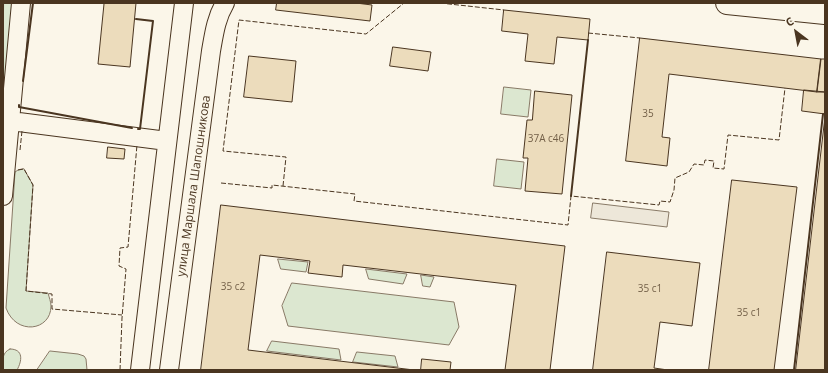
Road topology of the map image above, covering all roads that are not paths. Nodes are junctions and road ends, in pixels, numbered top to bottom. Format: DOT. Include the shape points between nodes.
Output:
graph roads {
  1 [pos="21,3"];
  2 [pos="184,3"];
  3 [pos="224,3"];
  4 [pos="727,3"];
  5 [pos="825,14"];
  6 [pos="6,120"];
  7 [pos="167,141"];
  8 [pos="3,196"];
  9 [pos="140,370"];
  10 [pos="169,370"];
  1 -- 6 [label="street"];
  2 -- 7 [label="street"];
  3 -- 10 [label="street, улица Маршала Шапошникова" via="219,12 211,51"];
  4 -- 5 [label="main road"];
  6 -- 7 [label="street"];
  6 -- 8 [label="street"];
  7 -- 9 [label="street"];
}
